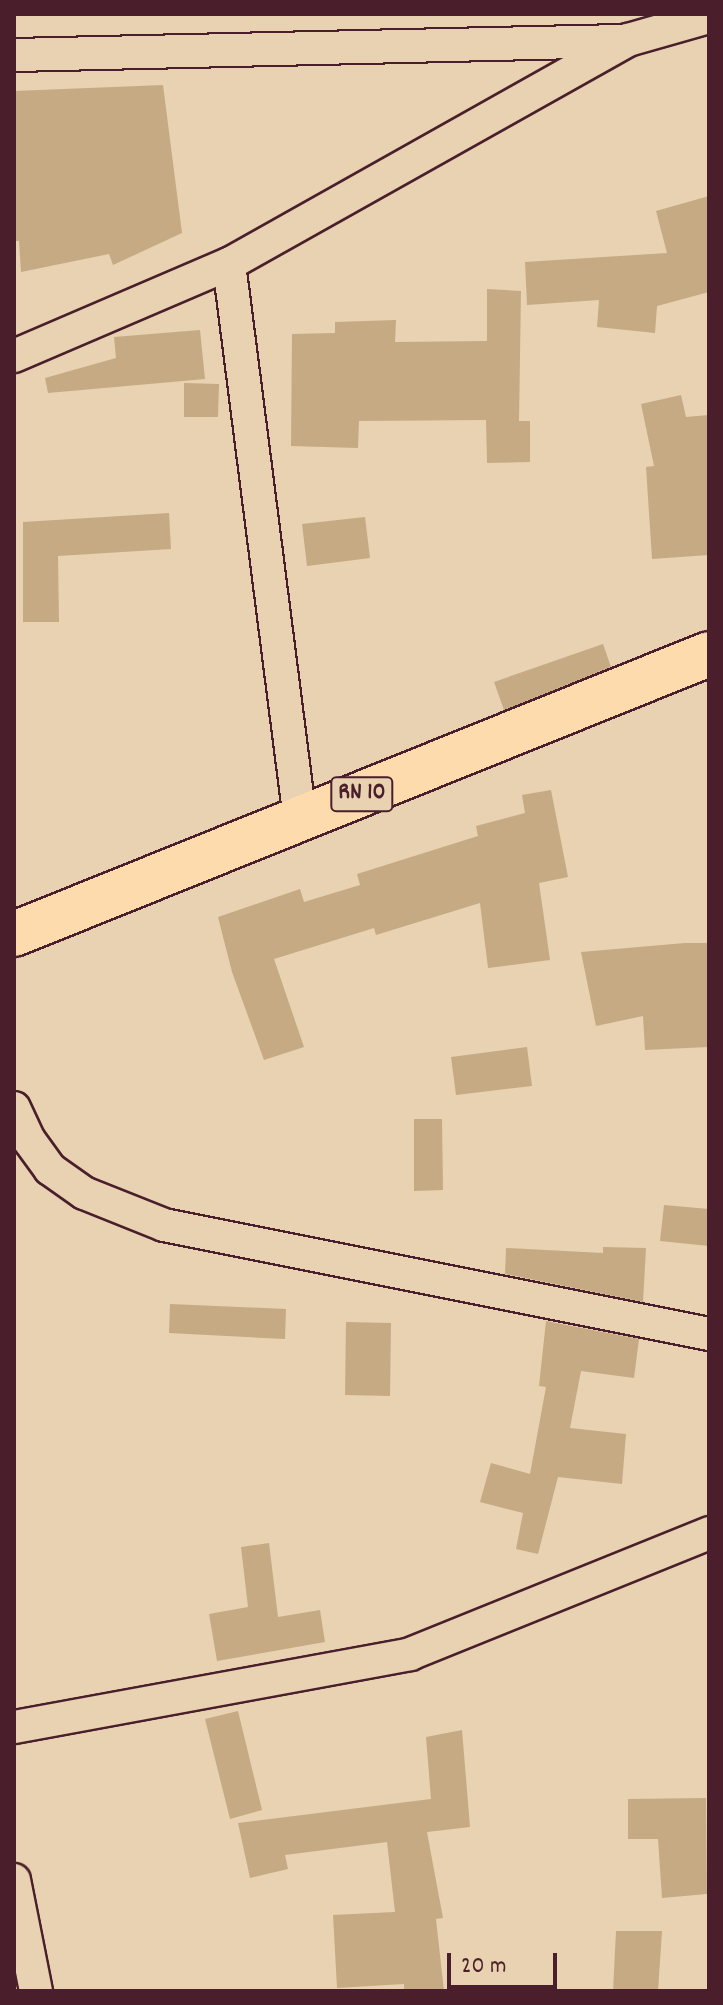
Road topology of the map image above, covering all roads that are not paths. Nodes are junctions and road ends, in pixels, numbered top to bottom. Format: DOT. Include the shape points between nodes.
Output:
graph roads {
  1 [pos="709,17"];
  2 [pos="631,27"];
  3 [pos="14,55"];
  4 [pos="229,264"];
  5 [pos="14,356"];
  6 [pos="709,654"];
  7 [pos="300,819"];
  8 [pos="14,934"];
  9 [pos="14,1108"];
  10 [pos="709,1334"];
  11 [pos="709,1533"];
  12 [pos="14,1727"];
  13 [pos="14,1880"];
  14 [pos="36,1991"];
  1 -- 2 [label="street"];
  2 -- 3 [label="street"];
  2 -- 4 [label="street"];
  4 -- 5 [label="street"];
  4 -- 7 [label="street"];
  6 -- 7 [label="main road, RN 10"];
  7 -- 8 [label="main road, RN 10"];
  9 -- 10 [label="street" via="50,1169 84,1193 164,1225"];
  11 -- 12 [label="street" via="410,1654"];
  13 -- 14 [label="street"];
}
